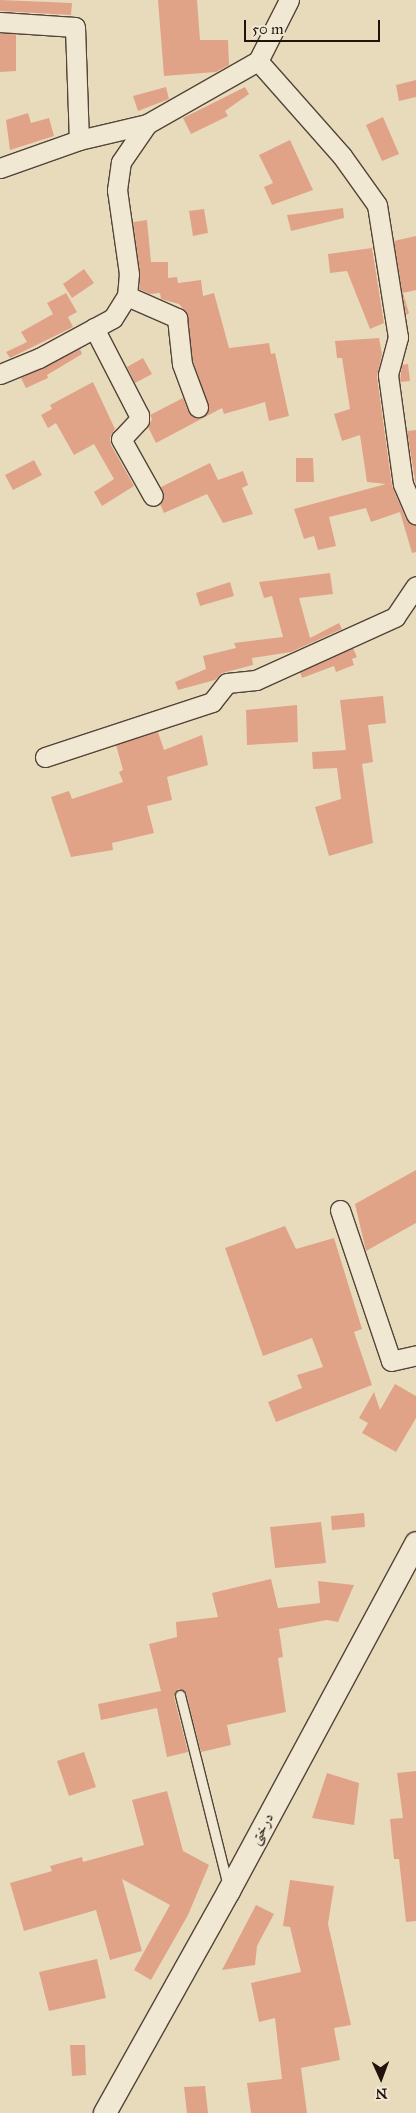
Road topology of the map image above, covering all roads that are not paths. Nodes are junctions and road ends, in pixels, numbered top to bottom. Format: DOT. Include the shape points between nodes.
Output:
graph roads {
  1 [pos="289,0"];
  2 [pos="0,22"];
  3 [pos="258,61"];
  4 [pos="147,124"];
  5 [pos="79,140"];
  6 [pos="0,168"];
  7 [pos="127,296"];
  8 [pos="94,328"];
  9 [pos="0,374"];
  10 [pos="198,407"];
  11 [pos="153,496"];
  12 [pos="416,514"];
  13 [pos="416,586"];
  14 [pos="45,758"];
  15 [pos="340,1210"];
  16 [pos="416,1355"];
  17 [pos="416,1543"];
  18 [pos="180,1694"];
  19 [pos="229,1891"];
  20 [pos="105,2113"];
  1 -- 3 [label="street"];
  2 -- 5 [label="street" via="75,27"];
  3 -- 4 [label="street"];
  3 -- 12 [label="street" via="342,156 377,204 398,336 388,375 403,484"];
  4 -- 5 [label="street"];
  4 -- 7 [label="street" via="121,162 117,190 129,274"];
  5 -- 6 [label="street"];
  7 -- 8 [label="street" via="113,318"];
  7 -- 10 [label="street" via="177,318 182,364"];
  8 -- 9 [label="street" via="39,358"];
  8 -- 11 [label="street" via="140,415 121,439"];
  13 -- 14 [label="street" via="395,617 256,680 227,683 212,702"];
  15 -- 16 [label="street" via="391,1361"];
  17 -- 19 [label="street, درختی"];
  18 -- 19 [label="lane"];
  19 -- 20 [label="street, درختی"];
}
